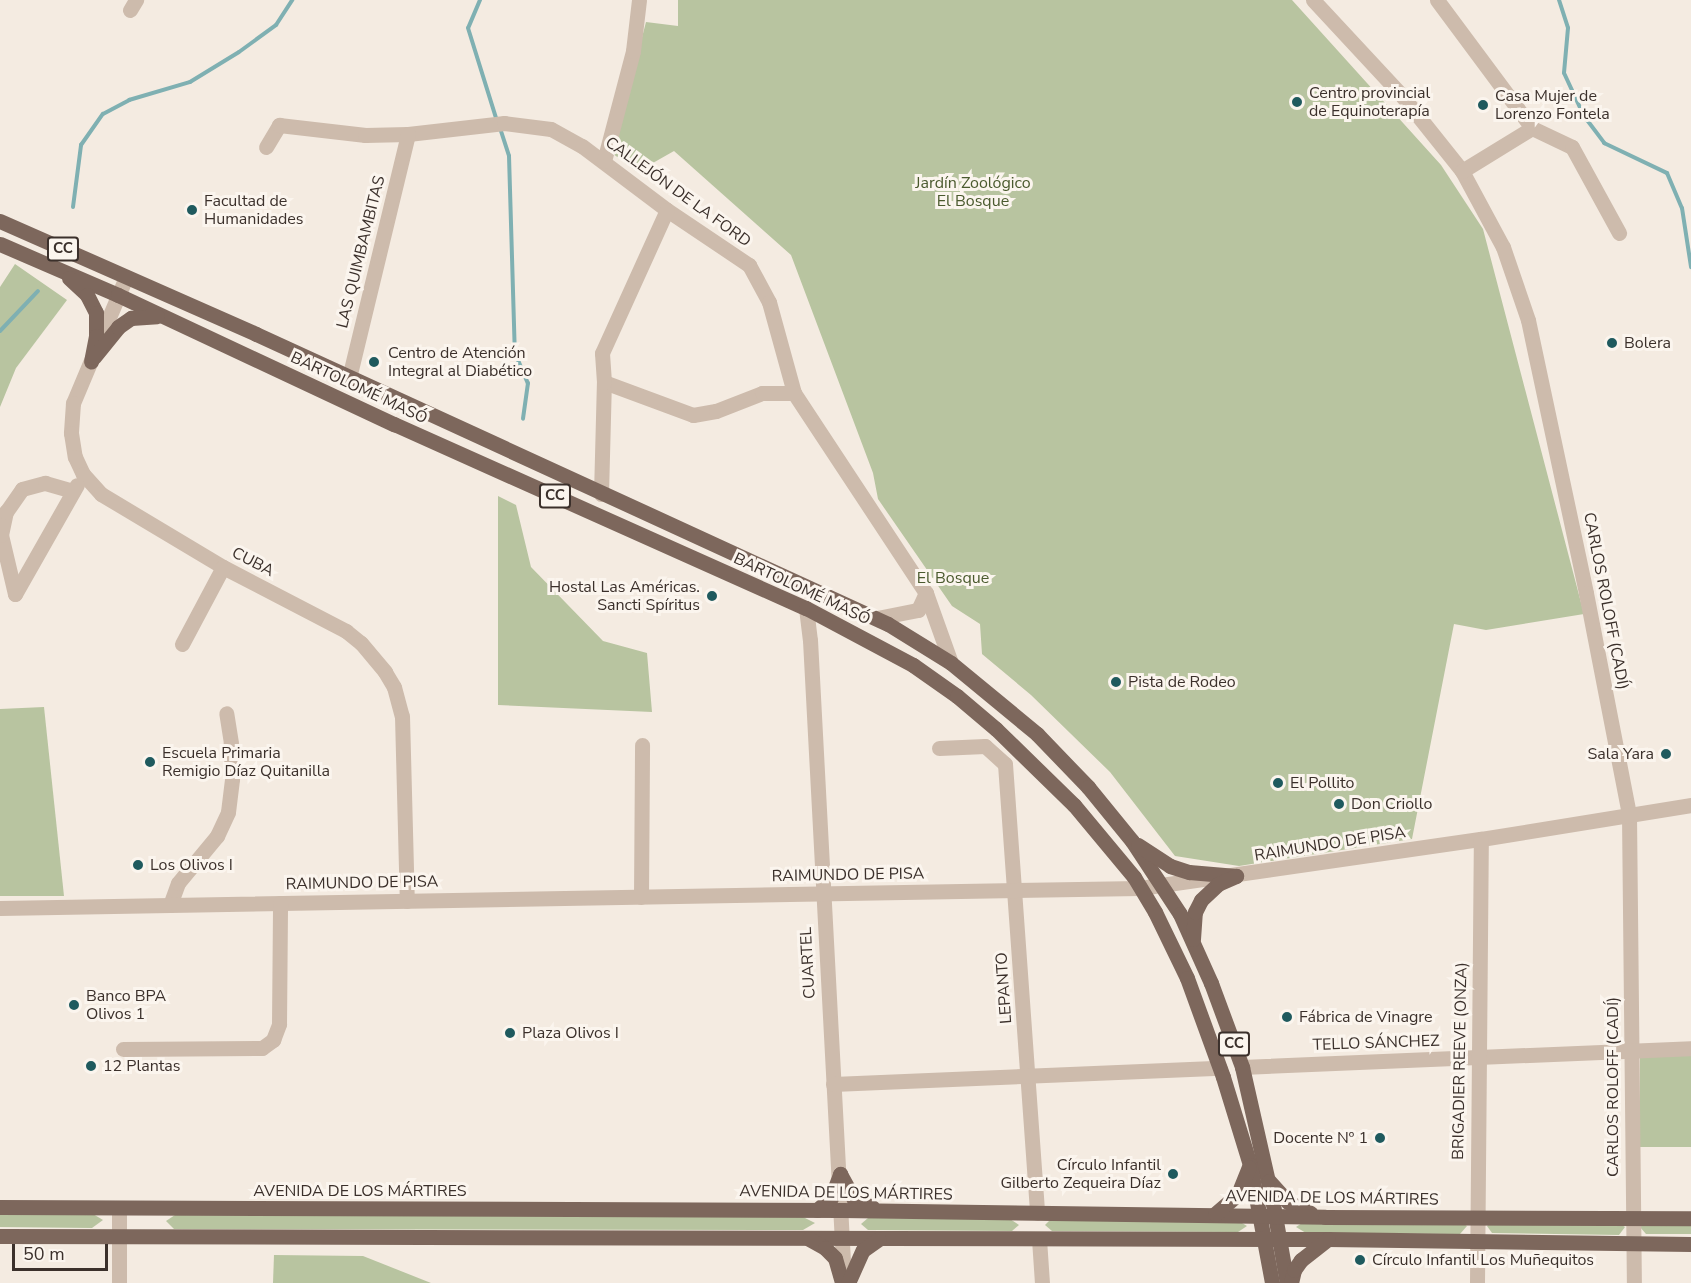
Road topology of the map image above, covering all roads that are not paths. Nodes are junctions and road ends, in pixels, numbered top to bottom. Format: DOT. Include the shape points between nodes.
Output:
graph roads {
  1 [pos="639,0"];
  2 [pos="1312,0"];
  3 [pos="1437,0"];
  4 [pos="1532,128"];
  5 [pos="408,134"];
  6 [pos="266,147"];
  7 [pos="604,161"];
  8 [pos="1462,171"];
  9 [pos="667,210"];
  10 [pos="0,221"];
  11 [pos="1619,233"];
  12 [pos="0,244"];
  13 [pos="52,266"];
  14 [pos="126,277"];
  15 [pos="118,295"];
  16 [pos="164,316"];
  17 [pos="91,362"];
  18 [pos="349,378"];
  19 [pos="604,382"];
  20 [pos="794,393"];
  21 [pos="82,474"];
  22 [pos="73,491"];
  23 [pos="601,494"];
  24 [pos="223,567"];
  25 [pos="926,592"];
  26 [pos="847,605"];
  27 [pos="806,608"];
  28 [pos="877,618"];
  29 [pos="831,621"];
  30 [pos="810,640"];
  31 [pos="182,644"];
  32 [pos="951,663"];
  33 [pos="226,713"];
  34 [pos="642,745"];
  35 [pos="939,748"];
  36 [pos="1691,805"];
  37 [pos="1629,815"];
  38 [pos="1481,839"];
  39 [pos="1132,841"];
  40 [pos="1236,876"];
  41 [pos="1162,885"];
  42 [pos="1140,888"];
  43 [pos="1016,890"];
  44 [pos="822,894"];
  45 [pos="641,897"];
  46 [pos="407,901"];
  47 [pos="280,903"];
  48 [pos="170,905"];
  49 [pos="0,908"];
  50 [pos="1193,945"];
  51 [pos="1691,1048"];
  52 [pos="123,1049"];
  53 [pos="1630,1050"];
  54 [pos="1478,1057"];
  55 [pos="1242,1067"];
  56 [pos="1220,1068"];
  57 [pos="1029,1077"];
  58 [pos="833,1084"];
  59 [pos="1250,1165"];
  60 [pos="840,1174"];
  61 [pos="1266,1177"];
  62 [pos="0,1207"];
  63 [pos="153,1208"];
  64 [pos="119,1209"];
  65 [pos="817,1210"];
  66 [pos="842,1210"];
  67 [pos="880,1211"];
  68 [pos="1037,1213"];
  69 [pos="1215,1214"];
  70 [pos="1267,1214"];
  71 [pos="1325,1217"];
  72 [pos="1477,1218"];
  73 [pos="1632,1218"];
  74 [pos="1691,1218"];
  75 [pos="0,1236"];
  76 [pos="119,1237"];
  77 [pos="154,1237"];
  78 [pos="806,1238"];
  79 [pos="843,1239"];
  80 [pos="879,1239"];
  81 [pos="1039,1239"];
  82 [pos="1228,1239"];
  83 [pos="1272,1239"];
  84 [pos="1328,1239"];
  85 [pos="1477,1241"];
  86 [pos="1633,1243"];
  87 [pos="1691,1244"];
  88 [pos="1269,1267"];
  89 [pos="119,1283"];
  90 [pos="845,1283"];
  91 [pos="1042,1283"];
  92 [pos="1272,1283"];
  93 [pos="1289,1283"];
  94 [pos="1477,1283"];
  95 [pos="1634,1283"];
  1 -- 7 [label="street" via="633,51"];
  2 -- 8 [label="street, CARLOS ROLOFF (CADÍ)" via="1402,98"];
  3 -- 4 [label="street"];
  4 -- 8 [label="street"];
  4 -- 11 [label="street" via="1572,147"];
  5 -- 6 [label="street, CALLEJÓN DE LA FORD" via="364,135 279,125"];
  5 -- 7 [label="street, CALLEJÓN DE LA FORD" via="504,123 551,129"];
  5 -- 18 [label="street, LAS QUIMBAMBITAS"];
  7 -- 9 [label="street, CALLEJÓN DE LA FORD"];
  8 -- 37 [label="street, CARLOS ROLOFF (CADÍ)" via="1503,247 1528,320 1587,593"];
  9 -- 19 [label="street" via="602,353"];
  9 -- 20 [label="street, CALLEJÓN DE LA FORD" via="749,265 769,302"];
  10 -- 14 [label="main road, BARTOLOMÉ MASÓ / CC"];
  12 -- 13 [label="main road, BARTOLOMÉ MASÓ / CC"];
  13 -- 15 [label="main road, BARTOLOMÉ MASÓ / CC"];
  13 -- 17 [label="main road" via="87,295 96,313"];
  14 -- 15 [label="street, CUBA"];
  14 -- 18 [label="main road, BARTOLOMÉ MASÓ / CC"];
  15 -- 16 [label="main road, BARTOLOMÉ MASÓ / CC"];
  15 -- 17 [label="street, CUBA"];
  16 -- 17 [label="main road" via="131,318 117,327"];
  16 -- 27 [label="main road, BARTOLOMÉ MASÓ / CC" via="394,424"];
  17 -- 21 [label="street, CUBA" via="73,403 71,434"];
  18 -- 23 [label="main road, BARTOLOMÉ MASÓ / CC"];
  19 -- 20 [label="street" via="693,415 716,411 762,393"];
  19 -- 23 [label="street"];
  20 -- 25 [label="street, CALLEJÓN DE LA FORD"];
  21 -- 22 [label="street"];
  21 -- 24 [label="street, CUBA" via="101,494 126,511"];
  22 -- 22 [label="street" via="45,483 22,489 6,512 1,535 15,594"];
  23 -- 26 [label="main road, BARTOLOMÉ MASÓ / CC"];
  24 -- 31 [label="street"];
  24 -- 46 [label="street, CUBA" via="346,631 362,644 394,687 402,716 404,748"];
  25 -- 28 [label="street" via="918,610"];
  25 -- 32 [label="street, CALLEJÓN DE LA FORD"];
  26 -- 28 [label="main road, BARTOLOMÉ MASÓ / CC"];
  26 -- 29 [label="main road"];
  27 -- 29 [label="main road, BARTOLOMÉ MASÓ / CC"];
  27 -- 30 [label="street, CUARTEL"];
  28 -- 32 [label="main road, BARTOLOMÉ MASÓ / CC"];
  29 -- 30 [label="street"];
  29 -- 42 [label="main road, BARTOLOMÉ MASÓ / CC" via="913,665 996,729 1074,805"];
  30 -- 44 [label="street, CUARTEL"];
  32 -- 39 [label="main road, BARTOLOMÉ MASÓ / CC" via="1037,734"];
  33 -- 48 [label="street" via="232,770 228,812 217,836 178,883"];
  34 -- 45 [label="street"];
  35 -- 43 [label="street, LEPANTO" via="985,746 1005,764"];
  36 -- 37 [label="street, RAIMUNDO DE PISA"];
  37 -- 38 [label="street, RAIMUNDO DE PISA"];
  37 -- 53 [label="street, CARLOS ROLOFF (CADÍ)"];
  38 -- 40 [label="street, RAIMUNDO DE PISA"];
  38 -- 54 [label="street, BRIGADIER REEVE (ONZA)"];
  39 -- 40 [label="main road" via="1170,866 1189,872"];
  39 -- 41 [label="main road, BARTOLOMÉ MASÓ / CC"];
  40 -- 41 [label="street, RAIMUNDO DE PISA"];
  40 -- 50 [label="main road" via="1218,884 1201,900 1194,912"];
  41 -- 42 [label="street, RAIMUNDO DE PISA"];
  41 -- 50 [label="main road, BARTOLOMÉ MASÓ / CC"];
  42 -- 43 [label="street, RAIMUNDO DE PISA"];
  42 -- 56 [label="main road, BARTOLOMÉ MASÓ / CC" via="1187,978"];
  43 -- 44 [label="street, RAIMUNDO DE PISA"];
  43 -- 57 [label="street, LEPANTO"];
  44 -- 45 [label="street, RAIMUNDO DE PISA"];
  44 -- 58 [label="street, CUARTEL"];
  45 -- 46 [label="street, RAIMUNDO DE PISA"];
  46 -- 47 [label="street, RAIMUNDO DE PISA"];
  47 -- 48 [label="street, RAIMUNDO DE PISA"];
  47 -- 52 [label="street" via="279,1024 273,1040 262,1048"];
  48 -- 49 [label="street, RAIMUNDO DE PISA"];
  50 -- 55 [label="main road, BARTOLOMÉ MASÓ / CC"];
  51 -- 53 [label="street, TELLO SÁNCHEZ"];
  53 -- 54 [label="street, TELLO SÁNCHEZ"];
  53 -- 73 [label="street, CARLOS ROLOFF (CADÍ)"];
  54 -- 55 [label="street, TELLO SÁNCHEZ"];
  54 -- 72 [label="street, BRIGADIER REEVE (ONZA)"];
  55 -- 61 [label="main road, BARTOLOMÉ MASÓ / CC"];
  56 -- 57 [label="street"];
  56 -- 59 [label="main road, BARTOLOMÉ MASÓ / CC"];
  57 -- 58 [label="street"];
  57 -- 68 [label="street, LEPANTO"];
  58 -- 60 [label="street, CUARTEL"];
  59 -- 69 [label="main road" via="1238,1194"];
  59 -- 70 [label="main road, BARTOLOMÉ MASÓ / CC"];
  60 -- 65 [label="main road" via="831,1198"];
  60 -- 66 [label="street, CUARTEL"];
  60 -- 67 [label="main road" via="854,1199"];
  61 -- 70 [label="main road, BARTOLOMÉ MASÓ / CC"];
  61 -- 71 [label="main road" via="1288,1202"];
  62 -- 64 [label="main road, AVENIDA DE LOS MÁRTIRES"];
  63 -- 64 [label="main road, AVENIDA DE LOS MÁRTIRES"];
  63 -- 65 [label="main road, AVENIDA DE LOS MÁRTIRES"];
  63 -- 77 [label="main road"];
  64 -- 76 [label="street"];
  65 -- 66 [label="main road, AVENIDA DE LOS MÁRTIRES"];
  66 -- 67 [label="main road, AVENIDA DE LOS MÁRTIRES"];
  66 -- 79 [label="street, CUARTEL"];
  67 -- 68 [label="main road, AVENIDA DE LOS MÁRTIRES"];
  68 -- 69 [label="main road, AVENIDA DE LOS MÁRTIRES"];
  68 -- 81 [label="main road, LEPANTO"];
  69 -- 70 [label="main road, AVENIDA DE LOS MÁRTIRES"];
  70 -- 71 [label="main road, AVENIDA DE LOS MÁRTIRES"];
  70 -- 83 [label="main road, BARTOLOMÉ MASÓ / CC"];
  71 -- 72 [label="main road, AVENIDA DE LOS MÁRTIRES"];
  72 -- 73 [label="main road, AVENIDA DE LOS MÁRTIRES"];
  72 -- 85 [label="street, BRIGADIER REEVE (ONZA)"];
  73 -- 74 [label="main road, AVENIDA DE LOS MÁRTIRES"];
  73 -- 86 [label="street, CARLOS ROLOFF (CADÍ)"];
  75 -- 76 [label="main road"];
  76 -- 77 [label="main road"];
  76 -- 89 [label="street"];
  77 -- 78 [label="main road"];
  78 -- 79 [label="main road"];
  78 -- 90 [label="main road" via="835,1258"];
  79 -- 80 [label="main road"];
  79 -- 90 [label="street, CUARTEL"];
  80 -- 81 [label="main road"];
  80 -- 90 [label="main road" via="863,1250"];
  81 -- 82 [label="main road"];
  81 -- 91 [label="street, LEPANTO"];
  82 -- 83 [label="main road"];
  82 -- 88 [label="main road" via="1259,1252"];
  83 -- 84 [label="main road"];
  83 -- 88 [label="main road, BARTOLOMÉ MASÓ / CC"];
  83 -- 93 [label="main road, BARTOLOMÉ MASÓ / CC"];
  84 -- 85 [label="main road"];
  84 -- 93 [label="main road" via="1300,1260"];
  85 -- 86 [label="main road"];
  85 -- 94 [label="street, BRIGADIER REEVE (ONZA)"];
  86 -- 87 [label="main road"];
  86 -- 95 [label="street, CARLOS ROLOFF (CADÍ)"];
  88 -- 92 [label="main road, BARTOLOMÉ MASÓ / CC"];
}
